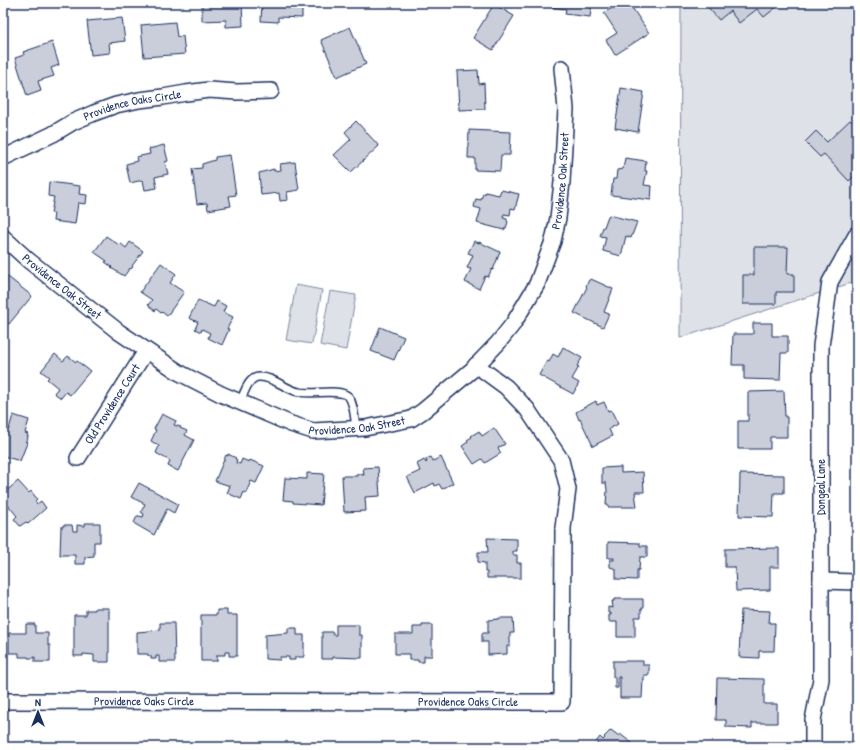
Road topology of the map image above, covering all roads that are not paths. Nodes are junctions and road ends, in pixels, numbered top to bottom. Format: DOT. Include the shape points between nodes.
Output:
graph roads {
  1 [pos="562,68"];
  2 [pos="271,91"];
  3 [pos="3,158"];
  4 [pos="857,234"];
  5 [pos="3,237"];
  6 [pos="146,351"];
  7 [pos="476,365"];
  8 [pos="240,402"];
  9 [pos="356,429"];
  10 [pos="78,458"];
  11 [pos="821,581"];
  12 [pos="857,582"];
  13 [pos="3,701"];
  14 [pos="813,747"];
  1 -- 7 [label="street, Providence Oak Street" via="566,109 562,182 553,241 537,284 525,305 498,343"];
  2 -- 3 [label="street, Providence Oaks Circle" via="186,92 116,105 73,122"];
  4 -- 11 [label="street, Dongeal Lane" via="830,282 821,346"];
  5 -- 6 [label="street, Providence Oak Street" via="28,260"];
  6 -- 8 [label="street, Providence Oak Street" via="180,373"];
  6 -- 10 [label="street, Old Providence Court"];
  7 -- 9 [label="street, Providence Oak Street" via="423,411 411,418"];
  7 -- 13 [label="street, Providence Oaks Circle" via="506,387 526,409 561,460 568,489 563,528 562,702"];
  8 -- 9 [label="street, Providence Oak Street" via="313,431"];
  8 -- 9 [label="lane" via="251,380 259,377 299,392 341,393 348,396 351,402"];
  11 -- 12 [label="street"];
  11 -- 14 [label="street, Dongeal Lane" via="821,679 813,720"];
}
